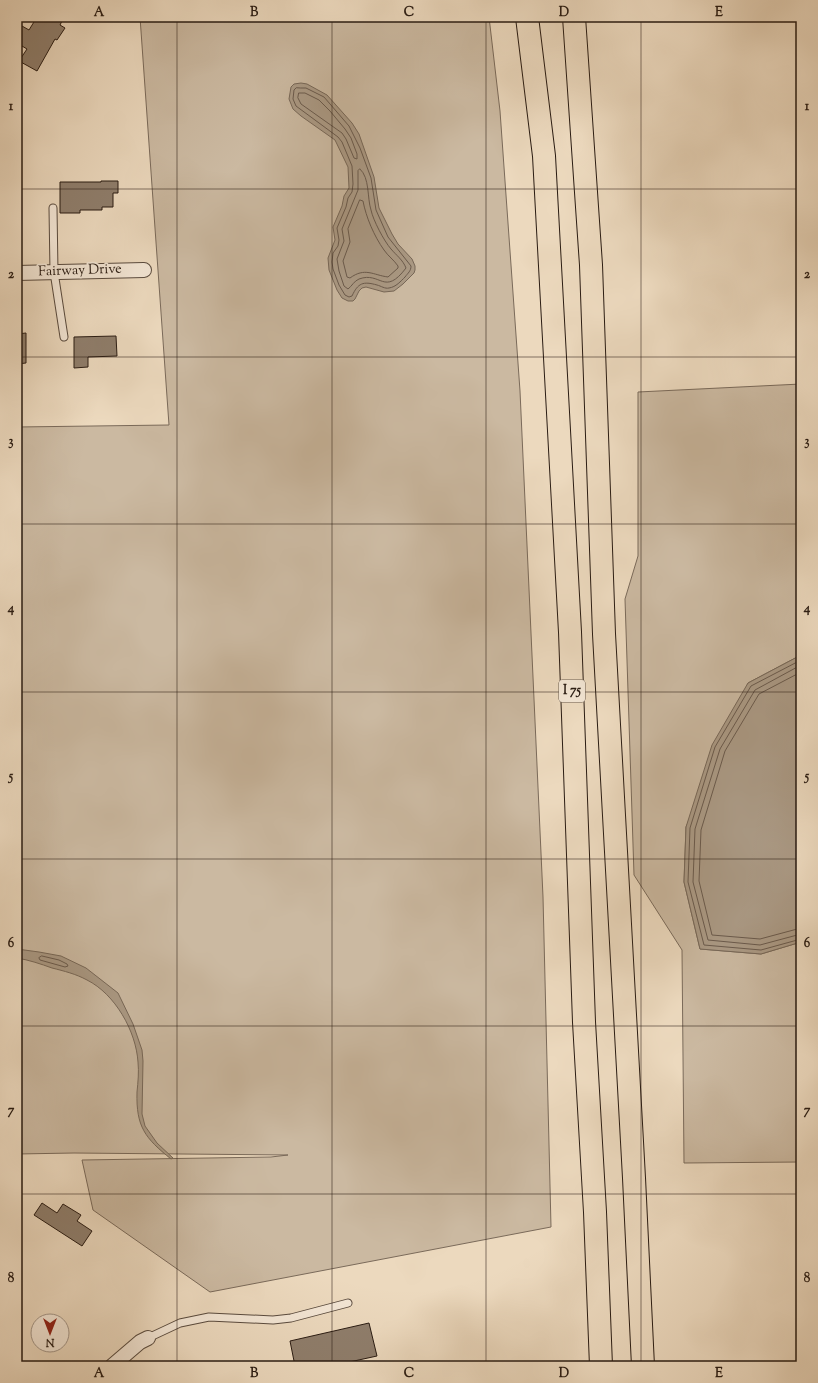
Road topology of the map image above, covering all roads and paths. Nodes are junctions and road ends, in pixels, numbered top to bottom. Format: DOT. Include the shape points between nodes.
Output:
graph roads {
  1 [pos="527,17"];
  2 [pos="574,17"];
  3 [pos="53,208"];
  4 [pos="144,270"];
  5 [pos="54,272"];
  6 [pos="17,273"];
  7 [pos="64,337"];
  8 [pos="348,1303"];
  9 [pos="148,1338"];
  10 [pos="112,1366"];
  11 [pos="600,1366"];
  12 [pos="643,1366"];
  1 -- 11 [label="highway, I 75" via="545,172 570,632"];
  2 -- 12 [label="highway" via="591,265 604,634"];
  3 -- 5 [label="lane"];
  4 -- 5 [label="street, Fairway Drive"];
  5 -- 6 [label="street, Fairway Drive"];
  5 -- 7 [label="lane"];
  8 -- 9 [label="lane" via="291,1318 273,1320 209,1317 180,1323"];
  9 -- 10 [label="street"];
}
